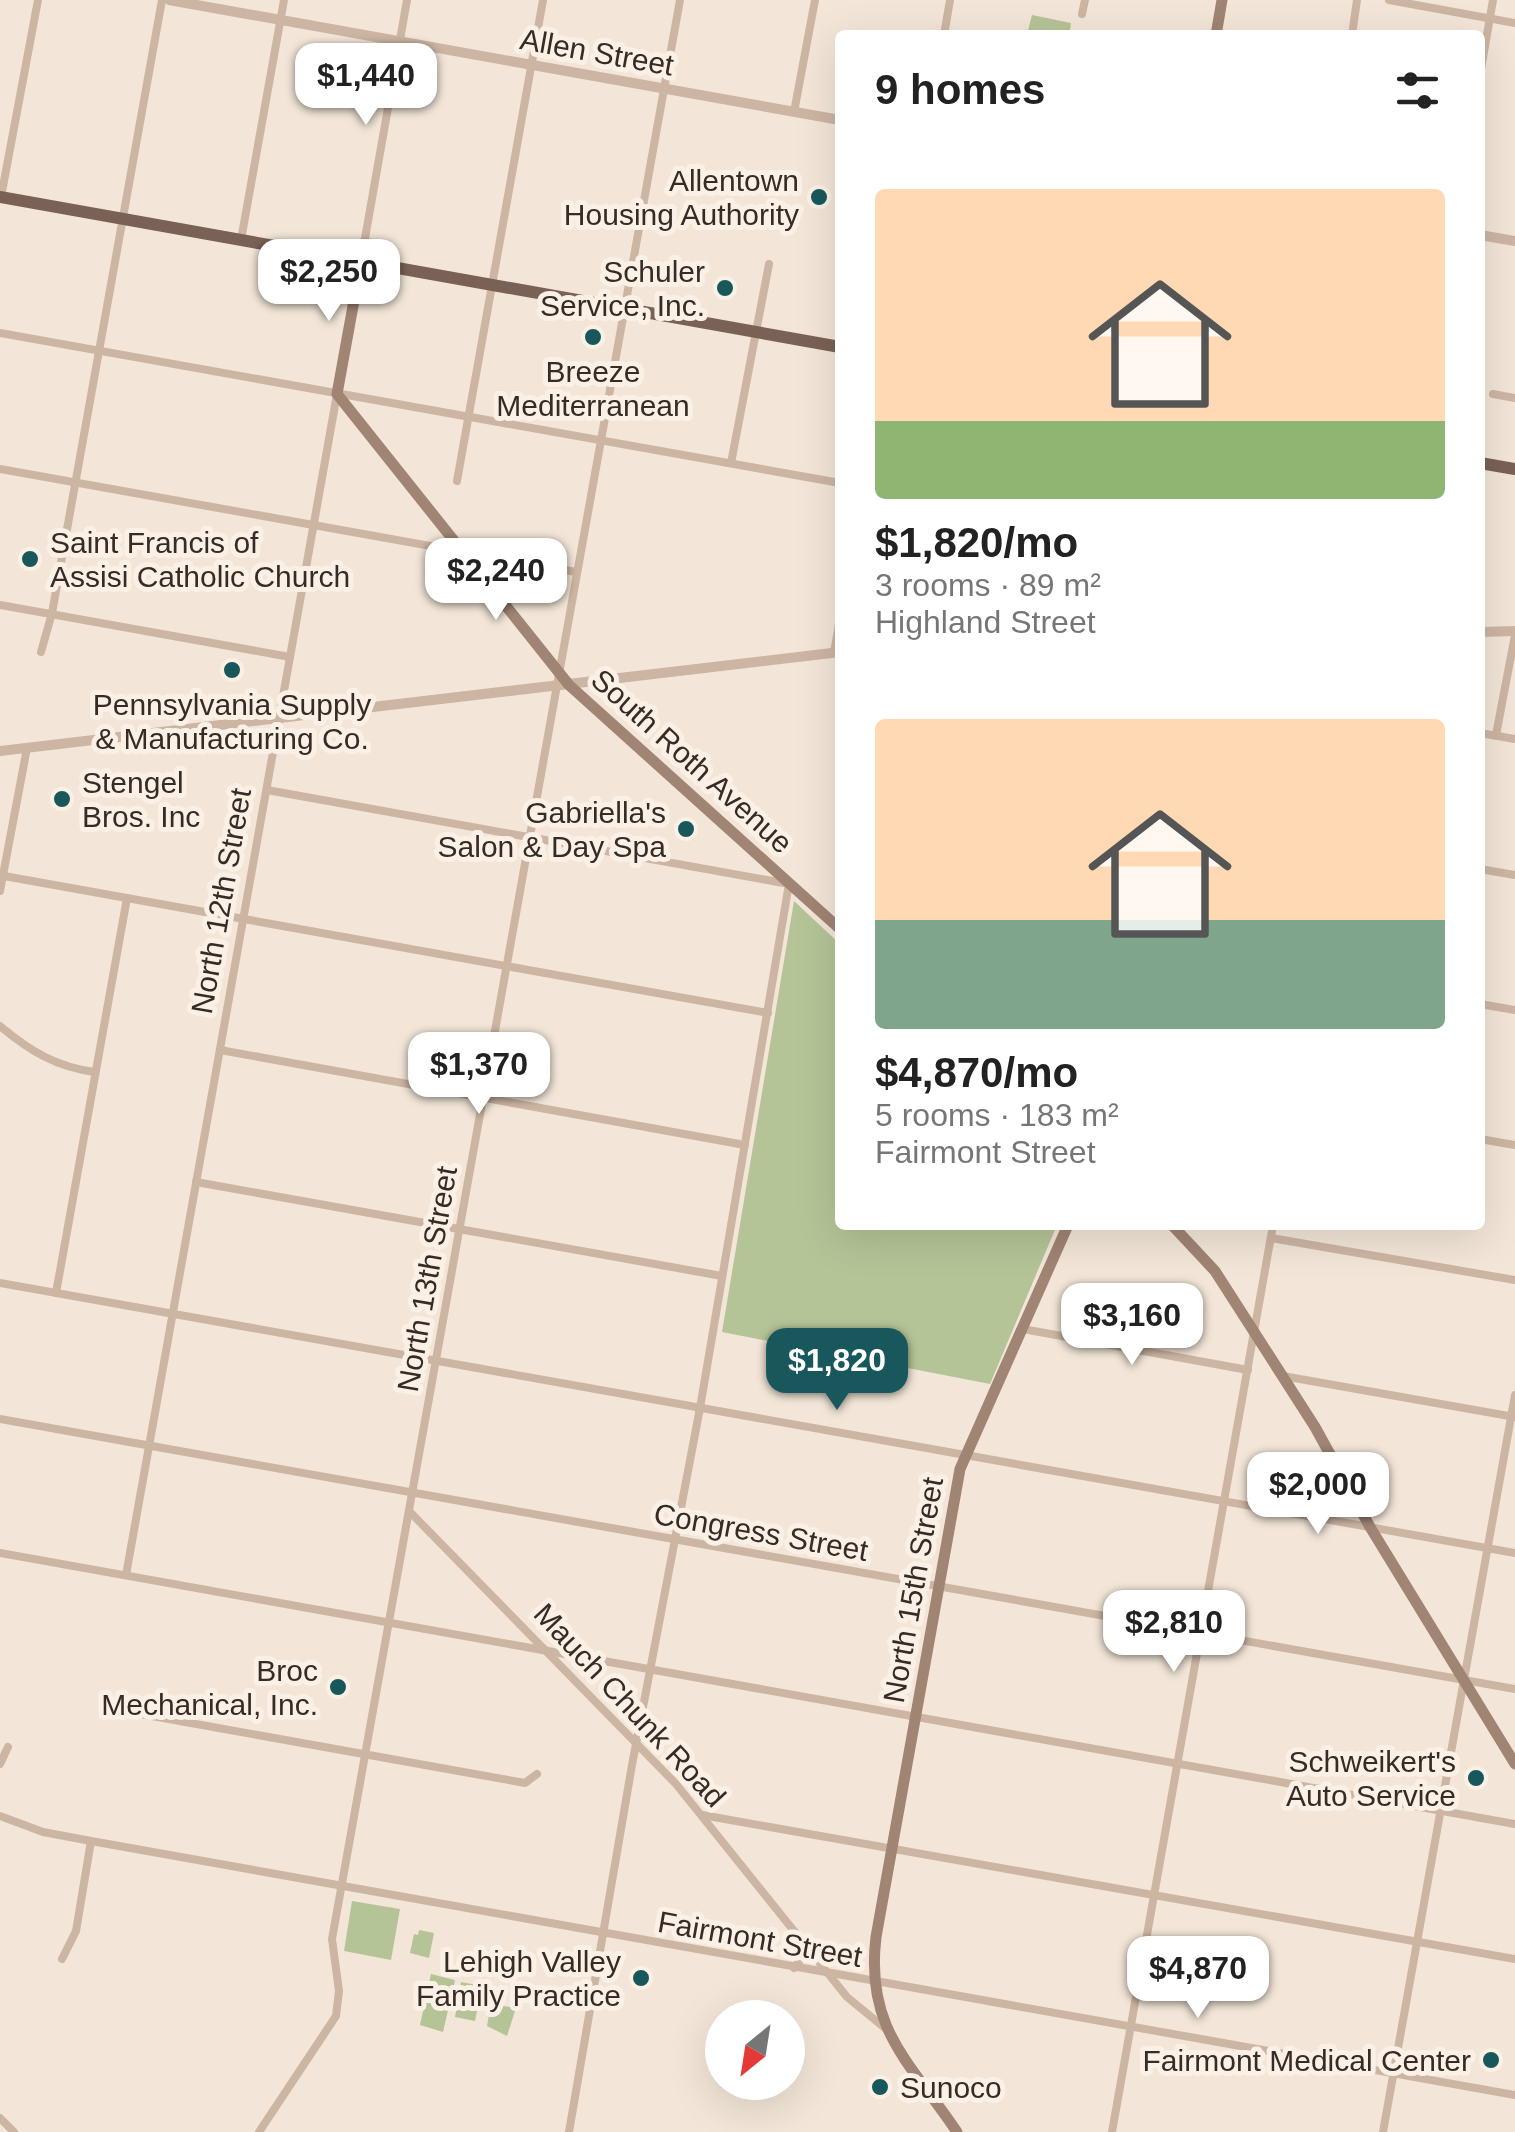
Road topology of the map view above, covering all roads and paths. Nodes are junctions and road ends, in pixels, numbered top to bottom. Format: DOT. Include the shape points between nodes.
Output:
graph roads {
  1 [pos="38,0"];
  2 [pos="166,0"];
  3 [pos="284,0"];
  4 [pos="407,0"];
  5 [pos="543,0"];
  6 [pos="680,0"];
  7 [pos="815,0"];
  8 [pos="950,0"];
  9 [pos="1085,0"];
  10 [pos="1222,0"];
  11 [pos="1358,0"];
  12 [pos="1389,0"];
  13 [pos="1494,0"];
  14 [pos="1082,14"];
  15 [pos="1490,19"];
  16 [pos="280,20"];
  17 [pos="1515,23"];
  18 [pos="945,30"];
  19 [pos="1217,30"];
  20 [pos="1353,30"];
  21 [pos="400,42"];
  22 [pos="1485,47"];
  23 [pos="532,66"];
  24 [pos="664,89"];
  25 [pos="794,112"];
  26 [pos="835,119"];
  27 [pos="0,197"];
  28 [pos="122,219"];
  29 [pos="1485,236"];
  30 [pos="241,240"];
  31 [pos="1515,241"];
  32 [pos="361,262"];
  33 [pos="769,264"];
  34 [pos="492,284"];
  35 [pos="624,308"];
  36 [pos="756,332"];
  37 [pos="0,333"];
  38 [pos="835,346"];
  39 [pos="98,351"];
  40 [pos="337,394"];
  41 [pos="1493,394"];
  42 [pos="1515,398"];
  43 [pos="469,416"];
  44 [pos="600,439"];
  45 [pos="731,463"];
  46 [pos="1485,463"];
  47 [pos="0,469"];
  48 [pos="1515,469"];
  49 [pos="457,481"];
  50 [pos="75,482"];
  51 [pos="835,482"];
  52 [pos="314,525"];
  53 [pos="466,552"];
  54 [pos="576,572"];
  55 [pos="0,604"];
  56 [pos="52,614"];
  57 [pos="1485,632"];
  58 [pos="1515,633"];
  59 [pos="41,652"];
  60 [pos="835,653"];
  61 [pos="290,657"];
  62 [pos="558,668"];
  63 [pos="562,685"];
  64 [pos="280,718"];
  65 [pos="1485,733"];
  66 [pos="1496,736"];
  67 [pos="1515,739"];
  68 [pos="26,748"];
  69 [pos="0,751"];
  70 [pos="267,790"];
  71 [pos="529,837"];
  72 [pos="1485,870"];
  73 [pos="1515,875"];
  74 [pos="4,876"];
  75 [pos="790,884"];
  76 [pos="0,890"];
  77 [pos="127,898"];
  78 [pos="244,919"];
  79 [pos="835,924"];
  80 [pos="506,966"];
  81 [pos="1485,1005"];
  82 [pos="1515,1010"];
  83 [pos="768,1013"];
  84 [pos="0,1026"];
  85 [pos="220,1050"];
  86 [pos="95,1072"];
  87 [pos="483,1098"];
  88 [pos="1485,1140"];
  89 [pos="1515,1145"];
  90 [pos="745,1146"];
  91 [pos="196,1182"];
  92 [pos="460,1228"];
  93 [pos="1066,1230"];
  94 [pos="1177,1230"];
  95 [pos="1273,1230"];
  96 [pos="1271,1238"];
  97 [pos="722,1276"];
  98 [pos="1515,1280"];
  99 [pos="0,1283"];
  100 [pos="56,1293"];
  101 [pos="173,1313"];
  102 [pos="1023,1329"];
  103 [pos="1255,1334"];
  104 [pos="436,1359"];
  105 [pos="1248,1370"];
  106 [pos="1282,1376"];
  107 [pos="1515,1394"];
  108 [pos="700,1408"];
  109 [pos="1513,1417"];
  110 [pos="0,1418"];
  111 [pos="149,1445"];
  112 [pos="966,1456"];
  113 [pos="412,1492"];
  114 [pos="1224,1500"];
  115 [pos="409,1511"];
  116 [pos="1370,1527"];
  117 [pos="676,1539"];
  118 [pos="1486,1548"];
  119 [pos="0,1553"];
  120 [pos="1515,1553"];
  121 [pos="126,1575"];
  122 [pos="939,1586"];
  123 [pos="388,1624"];
  124 [pos="1200,1633"];
  125 [pos="545,1651"];
  126 [pos="652,1670"];
  127 [pos="1462,1680"];
  128 [pos="1515,1689"];
  129 [pos="124,1711"];
  130 [pos="916,1718"];
  131 [pos="638,1744"];
  132 [pos="8,1747"];
  133 [pos="365,1756"];
  134 [pos="0,1764"];
  135 [pos="1178,1764"];
  136 [pos="1515,1764"];
  137 [pos="537,1774"];
  138 [pos="1441,1812"];
  139 [pos="702,1815"];
  140 [pos="0,1816"];
  141 [pos="1511,1823"];
  142 [pos="91,1842"];
  143 [pos="892,1849"];
  144 [pos="342,1886"];
  145 [pos="1154,1896"];
  146 [pos="605,1935"];
  147 [pos="804,1942"];
  148 [pos="1417,1942"];
  149 [pos="62,1959"];
  150 [pos="1515,1959"];
  151 [pos="794,1968"];
  152 [pos="832,1975"];
  153 [pos="875,1983"];
  154 [pos="1130,2028"];
  155 [pos="886,2030"];
  156 [pos="1393,2074"];
  157 [pos="1515,2095"];
  158 [pos="0,2118"];
  159 [pos="14,2132"];
  160 [pos="259,2132"];
  161 [pos="568,2132"];
  162 [pos="957,2132"];
  163 [pos="1112,2132"];
  164 [pos="1383,2132"];
  1 -- 27 [label="street"];
  2 -- 16 [label="street, Allen Street"];
  2 -- 28 [label="street"];
  3 -- 16 [label="street"];
  4 -- 21 [label="street, North 12th Street"];
  5 -- 23 [label="street"];
  6 -- 24 [label="street"];
  7 -- 25 [label="street"];
  8 -- 18 [label="street"];
  9 -- 14 [label="street"];
  10 -- 19 [label="main road"];
  11 -- 20 [label="street"];
  12 -- 15 [label="street"];
  13 -- 15 [label="street"];
  15 -- 17 [label="street"];
  15 -- 22 [label="street"];
  16 -- 21 [label="street, Allen Street"];
  16 -- 30 [label="street"];
  21 -- 23 [label="street, Allen Street"];
  21 -- 32 [label="street, North 12th Street"];
  23 -- 24 [label="street, Allen Street"];
  23 -- 34 [label="street"];
  24 -- 25 [label="street, Allen Street"];
  24 -- 35 [label="street"];
  25 -- 26 [label="street, Allen Street"];
  27 -- 28 [label="main road"];
  28 -- 30 [label="main road"];
  28 -- 39 [label="street"];
  29 -- 31 [label="street"];
  30 -- 32 [label="main road"];
  32 -- 34 [label="main road"];
  32 -- 40 [label="main road, North 12th Street"];
  33 -- 36 [label="street"];
  34 -- 35 [label="main road"];
  34 -- 43 [label="street"];
  35 -- 36 [label="main road"];
  35 -- 44 [label="street"];
  36 -- 38 [label="main road"];
  36 -- 45 [label="street"];
  37 -- 39 [label="street"];
  39 -- 40 [label="street"];
  39 -- 50 [label="street"];
  40 -- 43 [label="street"];
  40 -- 52 [label="street, North 12th Street"];
  40 -- 53 [label="main road, South Roth Avenue"];
  41 -- 42 [label="street"];
  43 -- 44 [label="street"];
  43 -- 49 [label="street"];
  44 -- 45 [label="street"];
  44 -- 54 [label="street"];
  45 -- 51 [label="street"];
  46 -- 48 [label="main road"];
  47 -- 50 [label="street"];
  50 -- 52 [label="street"];
  50 -- 56 [label="street"];
  52 -- 53 [label="street"];
  52 -- 61 [label="street, North 12th Street"];
  53 -- 54 [label="street"];
  53 -- 62 [label="main road, South Roth Avenue"];
  54 -- 62 [label="street"];
  55 -- 56 [label="street"];
  56 -- 59 [label="street"];
  56 -- 61 [label="street"];
  57 -- 58 [label="street"];
  58 -- 66 [label="street"];
  60 -- 63 [label="street"];
  61 -- 64 [label="street, North 12th Street"];
  62 -- 63 [label="main road, South Roth Avenue"];
  63 -- 64 [label="street"];
  63 -- 71 [label="street, North 13th Street"];
  63 -- 75 [label="main road, South Roth Avenue"];
  64 -- 68 [label="street"];
  64 -- 70 [label="street, North 12th Street"];
  65 -- 66 [label="street"];
  66 -- 67 [label="street"];
  68 -- 69 [label="street"];
  68 -- 74 [label="street"];
  70 -- 71 [label="street"];
  70 -- 78 [label="street, North 12th Street"];
  71 -- 75 [label="street"];
  71 -- 80 [label="street, North 13th Street"];
  72 -- 73 [label="street"];
  74 -- 76 [label="street"];
  74 -- 77 [label="street"];
  75 -- 79 [label="main road, South Roth Avenue"];
  75 -- 83 [label="street"];
  77 -- 78 [label="street"];
  77 -- 86 [label="street"];
  78 -- 80 [label="street"];
  78 -- 85 [label="street, North 12th Street"];
  80 -- 83 [label="street"];
  80 -- 87 [label="street, North 13th Street"];
  81 -- 82 [label="street"];
  83 -- 90 [label="street"];
  84 -- 86 [label="street" via="40,1057"];
  85 -- 87 [label="street"];
  85 -- 91 [label="street, North 12th Street"];
  86 -- 100 [label="street"];
  87 -- 90 [label="street"];
  87 -- 92 [label="street, North 13th Street"];
  88 -- 89 [label="street"];
  90 -- 97 [label="street"];
  91 -- 92 [label="street"];
  91 -- 101 [label="street, North 12th Street"];
  92 -- 97 [label="street"];
  92 -- 104 [label="street, North 13th Street"];
  93 -- 102 [label="main road, North 15th Street"];
  94 -- 103 [label="main road" via="1215,1271"];
  95 -- 96 [label="street"];
  96 -- 98 [label="street"];
  96 -- 103 [label="street"];
  97 -- 108 [label="street"];
  99 -- 100 [label="street"];
  100 -- 101 [label="street"];
  101 -- 104 [label="street"];
  101 -- 111 [label="street, North 12th Street"];
  102 -- 105 [label="street"];
  102 -- 112 [label="main road, North 15th Street"];
  103 -- 105 [label="street"];
  103 -- 106 [label="main road"];
  104 -- 108 [label="street"];
  104 -- 113 [label="street, North 13th Street"];
  105 -- 114 [label="street"];
  106 -- 109 [label="street"];
  106 -- 116 [label="main road"];
  107 -- 109 [label="street"];
  108 -- 112 [label="street"];
  108 -- 117 [label="street"];
  109 -- 118 [label="street"];
  110 -- 111 [label="street, Congress Street"];
  111 -- 113 [label="street, Congress Street"];
  111 -- 121 [label="street, North 12th Street"];
  112 -- 114 [label="street"];
  112 -- 122 [label="main road, North 15th Street"];
  113 -- 115 [label="street, North 13th Street"];
  113 -- 117 [label="street, Congress Street"];
  114 -- 116 [label="street"];
  114 -- 124 [label="street"];
  115 -- 123 [label="street, North 13th Street"];
  115 -- 125 [label="street, Mauch Chunk Road"];
  116 -- 118 [label="street"];
  116 -- 127 [label="main road"];
  117 -- 122 [label="street, Congress Street"];
  117 -- 126 [label="street"];
  118 -- 120 [label="street"];
  118 -- 127 [label="street"];
  119 -- 121 [label="street"];
  121 -- 123 [label="street"];
  122 -- 124 [label="street, Congress Street"];
  122 -- 130 [label="main road, North 15th Street"];
  123 -- 125 [label="street"];
  123 -- 133 [label="street, North 13th Street"];
  124 -- 127 [label="street, Congress Street"];
  124 -- 135 [label="street"];
  125 -- 126 [label="street"];
  125 -- 131 [label="street, Mauch Chunk Road"];
  126 -- 130 [label="street"];
  126 -- 131 [label="street"];
  127 -- 128 [label="street, Congress Street"];
  127 -- 136 [label="main road"];
  127 -- 138 [label="street"];
  129 -- 133 [label="street"];
  130 -- 135 [label="street"];
  130 -- 143 [label="main road, North 15th Street"];
  131 -- 139 [label="street, Mauch Chunk Road"];
  131 -- 146 [label="street"];
  132 -- 134 [label="street"];
  133 -- 137 [label="street" via="525,1783"];
  133 -- 144 [label="street, North 13th Street"];
  135 -- 138 [label="street"];
  135 -- 145 [label="street"];
  138 -- 141 [label="street"];
  138 -- 148 [label="street"];
  139 -- 143 [label="street"];
  139 -- 147 [label="street, Mauch Chunk Road"];
  140 -- 142 [label="street, Fairmont Street"];
  142 -- 144 [label="street, Fairmont Street"];
  142 -- 149 [label="street" via="76,1932"];
  143 -- 145 [label="street"];
  143 -- 153 [label="main road, North 15th Street"];
  144 -- 146 [label="street, Fairmont Street"];
  144 -- 160 [label="street, North 13th Street" via="332,1938 336,2016"];
  145 -- 148 [label="street"];
  145 -- 154 [label="street"];
  146 -- 151 [label="street, Fairmont Street"];
  146 -- 161 [label="street"];
  147 -- 151 [label="street"];
  147 -- 152 [label="street, Mauch Chunk Road"];
  148 -- 150 [label="street"];
  148 -- 156 [label="street"];
  151 -- 152 [label="street, Fairmont Street"];
  152 -- 153 [label="street, Fairmont Street"];
  152 -- 155 [label="street, Mauch Chunk Road" via="855,2006"];
  153 -- 154 [label="street, Fairmont Street"];
  153 -- 155 [label="main road, Mauch Chunk Road"];
  154 -- 156 [label="street, Fairmont Street"];
  154 -- 163 [label="street"];
  155 -- 162 [label="main road, Mauch Chunk Road"];
  156 -- 157 [label="street, Fairmont Street"];
  156 -- 164 [label="street"];
  158 -- 159 [label="street"];
}
